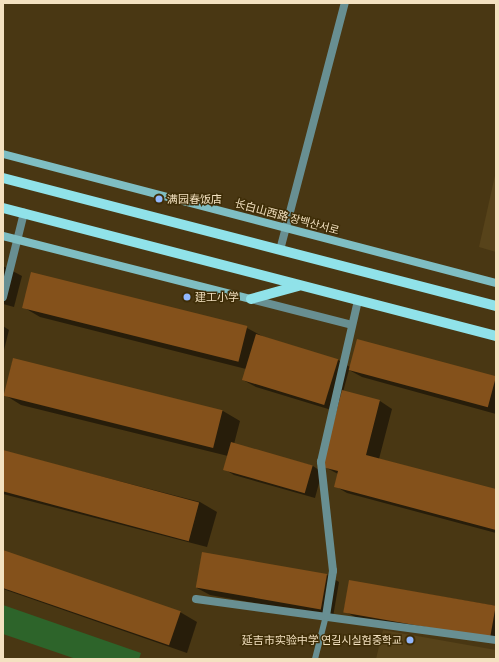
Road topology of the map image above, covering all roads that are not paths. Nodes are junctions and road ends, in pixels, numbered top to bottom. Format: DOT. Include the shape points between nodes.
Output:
graph roads {
  1 [pos="345,3"];
  2 [pos="3,154"];
  3 [pos="3,178"];
  4 [pos="3,208"];
  5 [pos="24,213"];
  6 [pos="284,229"];
  7 [pos="3,236"];
  8 [pos="17,240"];
  9 [pos="280,250"];
  10 [pos="496,283"];
  11 [pos="300,286"];
  12 [pos="3,297"];
  13 [pos="251,299"];
  14 [pos="358,300"];
  15 [pos="496,306"];
  16 [pos="352,325"];
  17 [pos="496,336"];
  18 [pos="196,599"];
  19 [pos="326,616"];
  20 [pos="496,640"];
  21 [pos="316,659"];
  1 -- 6 [label="street"];
  2 -- 6 [label="street, 长白山西路 장백산서로"];
  3 -- 9 [label="main road"];
  4 -- 5 [label="main road"];
  5 -- 8 [label="street"];
  5 -- 11 [label="main road"];
  6 -- 9 [label="street"];
  6 -- 10 [label="street, 长白山西路 장백산서로"];
  7 -- 8 [label="street"];
  8 -- 12 [label="street"];
  8 -- 13 [label="street"];
  9 -- 15 [label="main road"];
  11 -- 13 [label="main road"];
  11 -- 14 [label="main road"];
  13 -- 16 [label="street"];
  14 -- 16 [label="street"];
  14 -- 17 [label="main road"];
  16 -- 19 [label="street" via="321,462 333,571"];
  18 -- 19 [label="street"];
  19 -- 20 [label="street"];
  19 -- 21 [label="lane"];
}
